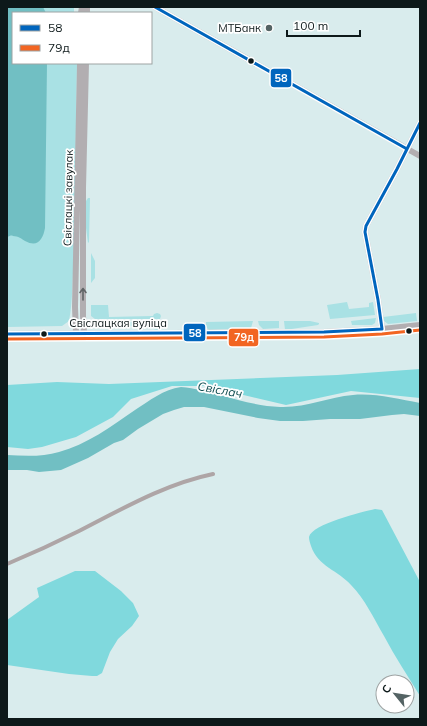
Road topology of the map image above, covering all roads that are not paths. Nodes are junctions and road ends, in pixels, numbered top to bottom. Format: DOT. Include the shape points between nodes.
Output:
graph roads {
  1 [pos="155,7"];
  2 [pos="80,64"];
  3 [pos="86,64"];
  4 [pos="420,123"];
  5 [pos="407,149"];
  6 [pos="420,156"];
  7 [pos="420,325"];
  8 [pos="382,329"];
  9 [pos="76,333"];
  10 [pos="84,333"];
  11 [pos="7,334"];
  12 [pos="214,474"];
  13 [pos="7,564"];
  1 -- 5 [label="street"];
  2 -- 9 [label="street, Свіслацкі завулак"];
  10 -- 3 [label="street, Свіслацкі завулак, one-way" via="83,188"];
  4 -- 5 [label="street"];
  5 -- 6 [label="street"];
  5 -- 8 [label="street" via="368,220 365,232"];
  7 -- 8 [label="street, Свіслацкая вуліца"];
  8 -- 10 [label="street, Свіслацкая вуліца" via="324,332"];
  9 -- 10 [label="street, Свіслацкая вуліца"];
  9 -- 11 [label="street, Свіслацкая вуліца"];
  12 -- 13 [label="street" via="178,483 156,492 47,547"];
}
